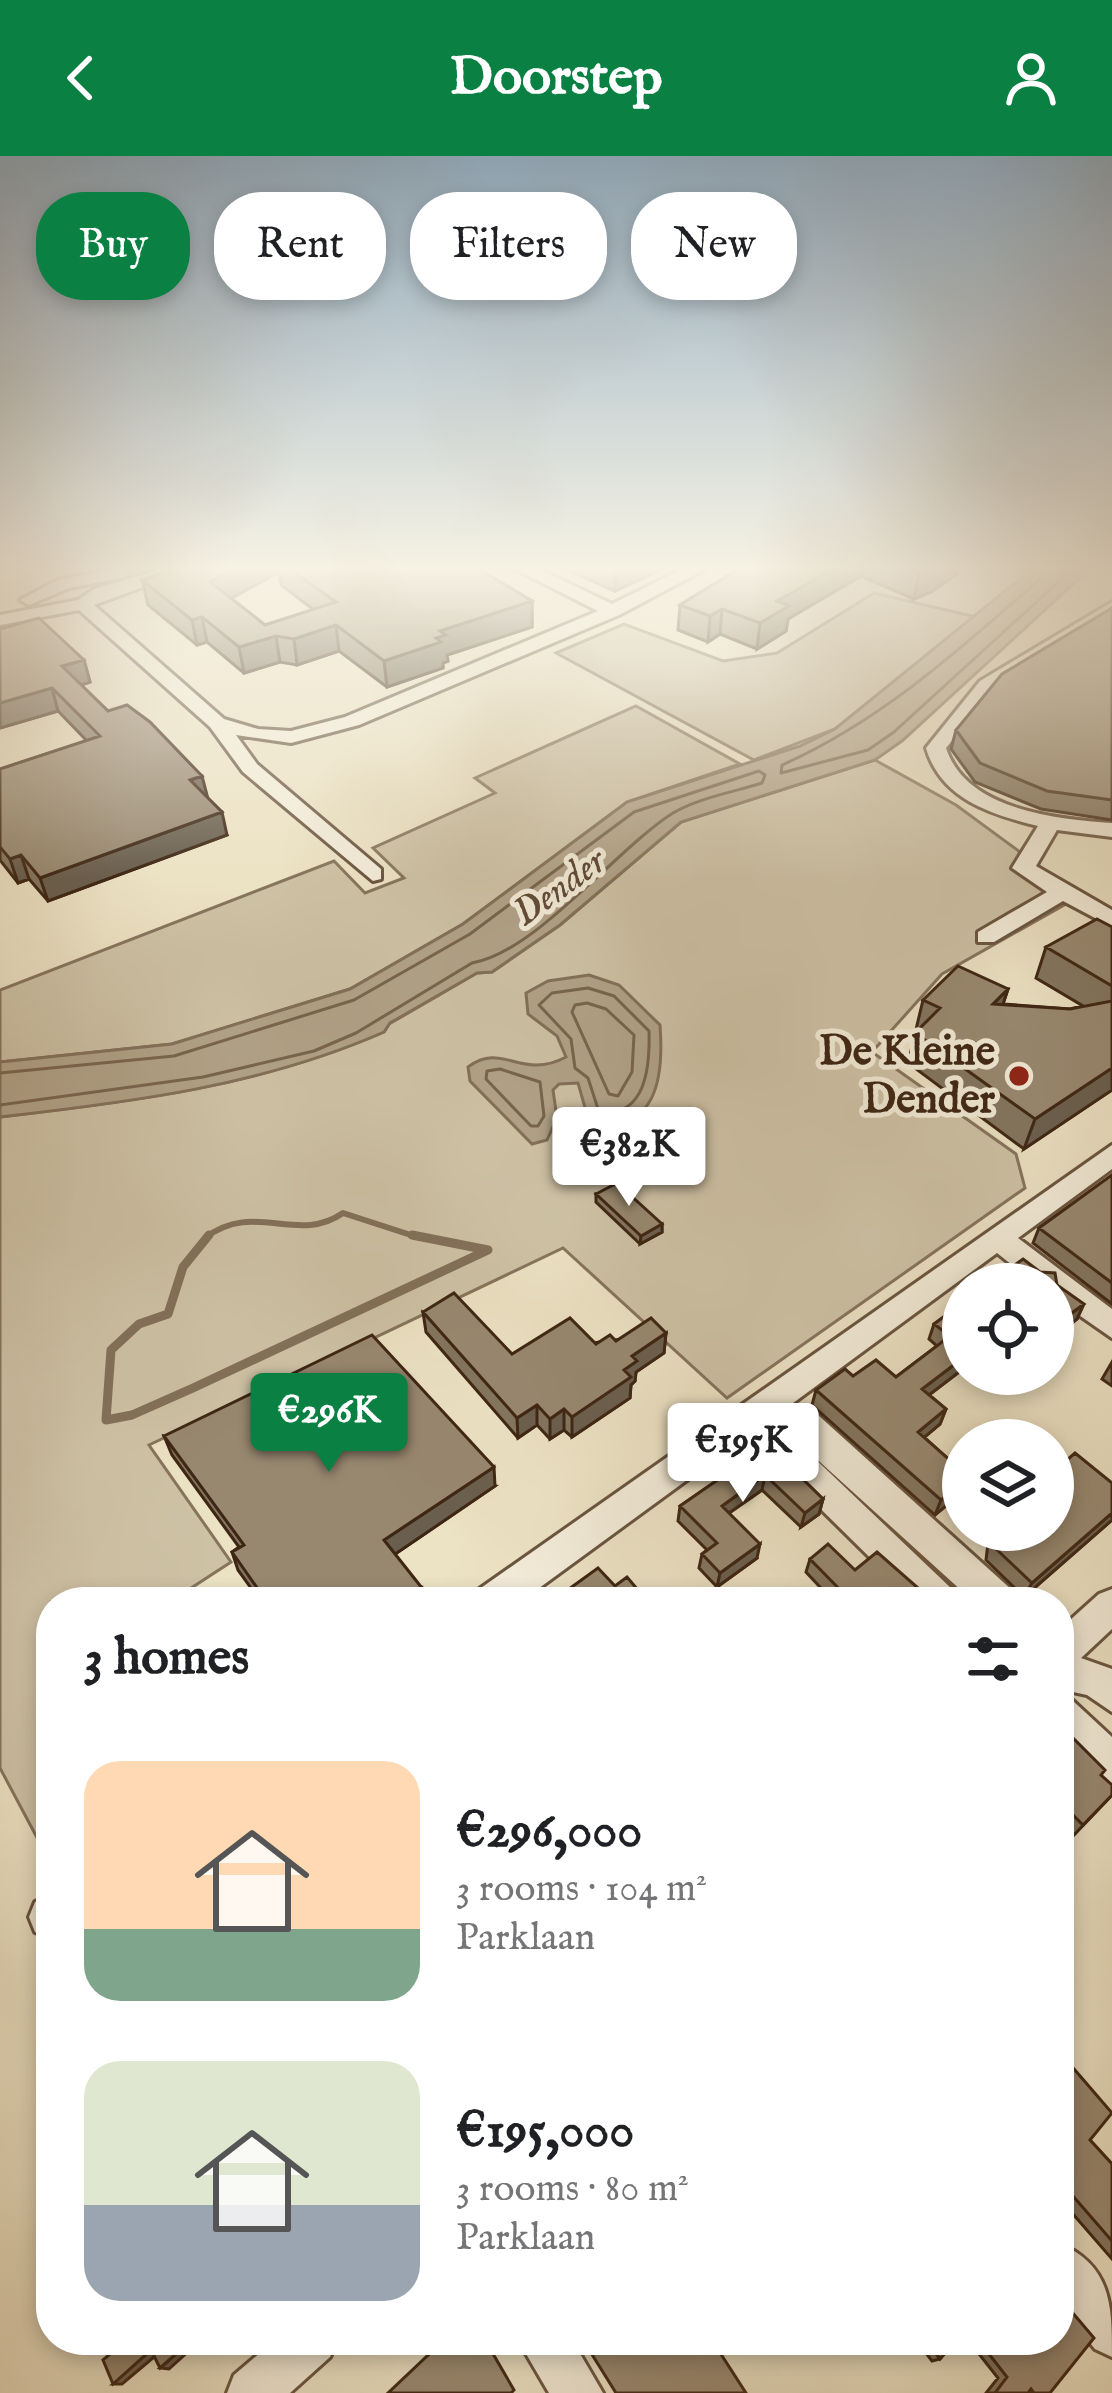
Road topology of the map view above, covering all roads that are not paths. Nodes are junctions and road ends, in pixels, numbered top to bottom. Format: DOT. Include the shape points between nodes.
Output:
graph roads {
  1 [pos="164,669"];
  2 [pos="472,669"];
  3 [pos="1013,669"];
  4 [pos="217,723"];
  5 [pos="326,731"];
  6 [pos="262,773"];
  7 [pos="1049,825"];
  8 [pos="1112,830"];
  9 [pos="374,874"];
  10 [pos="1061,893"];
  11 [pos="1112,920"];
  12 [pos="986,937"];
  13 [pos="1112,1155"];
  14 [pos="999,1239"];
  15 [pos="1112,1326"];
  16 [pos="761,1410"];
  17 [pos="518,1587"];
  18 [pos="925,1587"];
  19 [pos="983,1587"];
  20 [pos="1112,1606"];
  21 [pos="1074,1640"];
  22 [pos="1074,1675"];
  23 [pos="1112,1694"];
  24 [pos="1074,1727"];
  25 [pos="1112,1764"];
  26 [pos="1074,2285"];
  27 [pos="1112,2332"];
  28 [pos="296,2355"];
  29 [pos="553,2355"];
  30 [pos="252,2393"];
  31 [pos="578,2393"];
  1 -- 4 [label="street"];
  2 -- 5 [label="street"];
  3 -- 7 [label="street" via="987,686 936,758 981,799"];
  4 -- 5 [label="street" via="272,737"];
  4 -- 6 [label="street"];
  5 -- 6 [label="street"];
  6 -- 9 [label="street"];
  7 -- 8 [label="street"];
  7 -- 10 [label="street" via="1023,868"];
  10 -- 11 [label="street"];
  10 -- 12 [label="street"];
  13 -- 14 [label="street"];
  14 -- 15 [label="street"];
  14 -- 16 [label="street"];
  16 -- 17 [label="street"];
  16 -- 18 [label="street" via="777,1444"];
  16 -- 19 [label="street" via="806,1425"];
  20 -- 21 [label="street"];
  22 -- 23 [label="street"];
  24 -- 25 [label="street"];
  26 -- 27 [label="street"];
  28 -- 30 [label="street"];
  29 -- 31 [label="street"];
}
